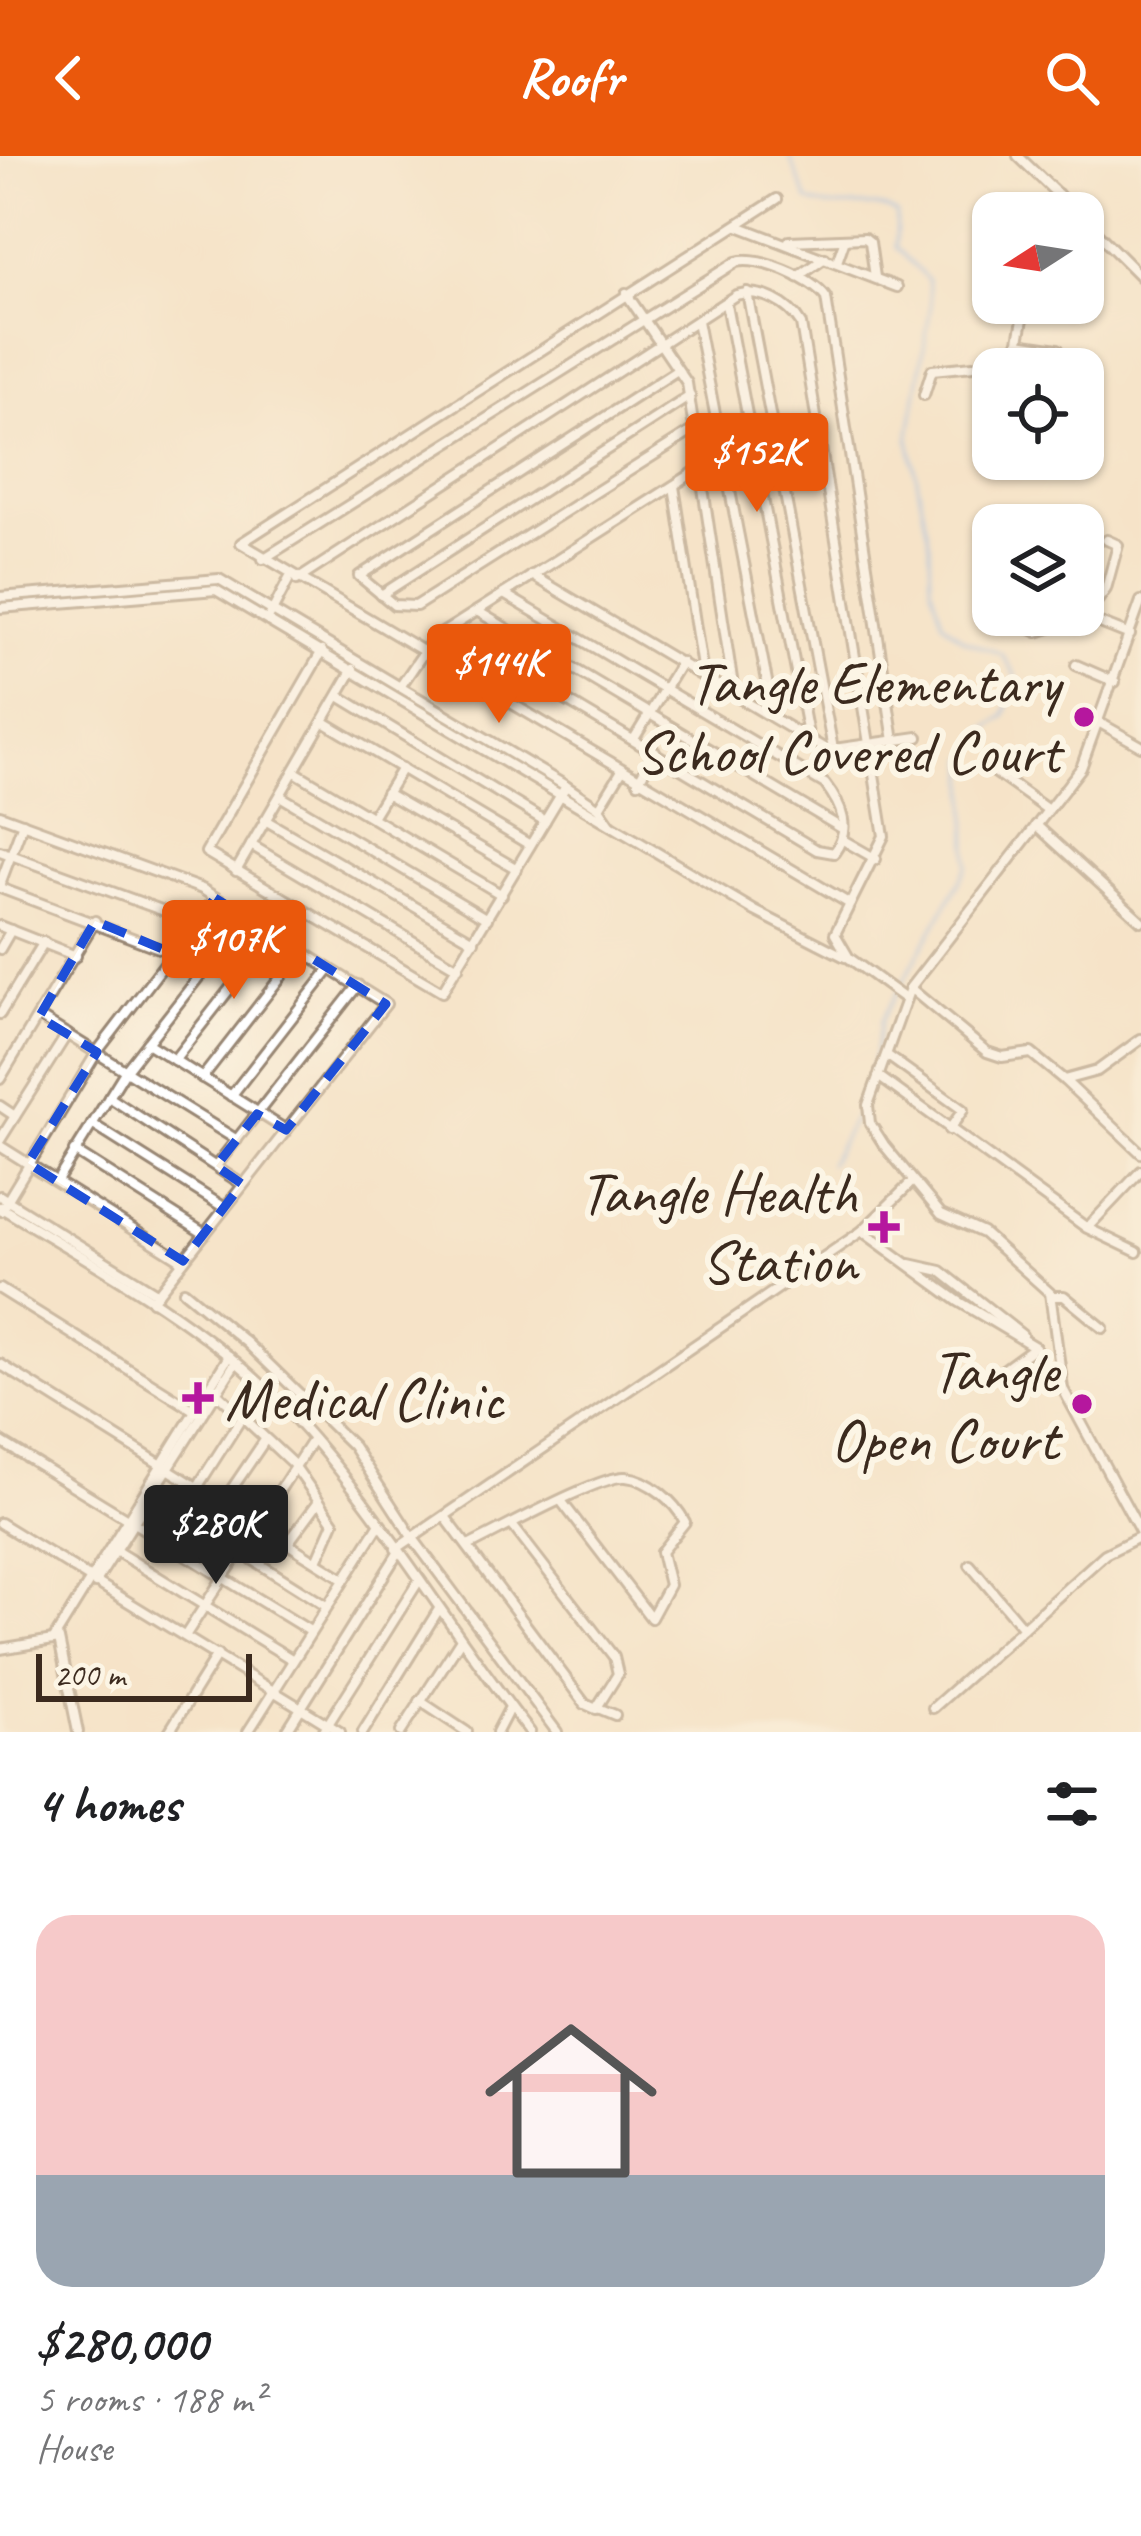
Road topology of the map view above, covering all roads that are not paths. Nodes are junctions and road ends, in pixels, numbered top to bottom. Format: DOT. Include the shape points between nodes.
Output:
graph roads {
  1 [pos="1018,156"];
  2 [pos="1056,192"];
  3 [pos="777,199"];
  4 [pos="737,225"];
  5 [pos="845,239"];
  6 [pos="1104,240"];
  7 [pos="787,241"];
  8 [pos="825,258"];
  9 [pos="837,262"];
  10 [pos="1141,277"];
  11 [pos="797,278"];
  12 [pos="875,278"];
  13 [pos="897,287"];
  14 [pos="747,292"];
  15 [pos="626,293"];
  16 [pos="726,304"];
  17 [pos="642,318"];
  18 [pos="698,321"];
  19 [pos="1022,324"];
  20 [pos="1018,343"];
  21 [pos="658,344"];
  22 [pos="1051,348"];
  23 [pos="676,371"];
  24 [pos="924,395"];
  25 [pos="690,396"];
  26 [pos="692,431"];
  27 [pos="701,468"];
  28 [pos="674,486"];
  29 [pos="1107,540"];
  30 [pos="262,560"];
  31 [pos="532,575"];
  32 [pos="294,578"];
  33 [pos="1104,585"];
  34 [pos="112,594"];
  35 [pos="504,594"];
  36 [pos="381,595"];
  37 [pos="0,597"];
  38 [pos="1141,601"];
  39 [pos="0,608"];
  40 [pos="477,611"];
  41 [pos="271,614"];
  42 [pos="1104,625"];
  43 [pos="448,630"];
  44 [pos="1130,635"];
  45 [pos="322,651"];
  46 [pos="424,652"];
  47 [pos="680,662"];
  48 [pos="1076,665"];
  49 [pos="353,669"];
  50 [pos="704,676"];
  51 [pos="1114,682"];
  52 [pos="401,685"];
  53 [pos="663,688"];
  54 [pos="734,693"];
  55 [pos="339,696"];
  56 [pos="394,696"];
  57 [pos="648,714"];
  58 [pos="774,718"];
  59 [pos="324,722"];
  60 [pos="1100,723"];
  61 [pos="918,736"];
  62 [pos="634,739"];
  63 [pos="809,740"];
  64 [pos="894,741"];
  65 [pos="1141,746"];
  66 [pos="870,747"];
  67 [pos="833,748"];
  68 [pos="656,751"];
  69 [pos="402,768"];
  70 [pos="988,768"];
  71 [pos="295,772"];
  72 [pos="621,772"];
  73 [pos="638,782"];
  74 [pos="563,790"];
  75 [pos="386,793"];
  76 [pos="280,796"];
  77 [pos="599,808"];
  78 [pos="1048,810"];
  79 [pos="0,815"];
  80 [pos="372,817"];
  81 [pos="265,820"];
  82 [pos="545,821"];
  83 [pos="22,823"];
  84 [pos="611,825"];
  85 [pos="1036,825"];
  86 [pos="844,835"];
  87 [pos="251,845"];
  88 [pos="530,845"];
  89 [pos="0,851"];
  90 [pos="11,855"];
  91 [pos="876,859"];
  92 [pos="517,868"];
  93 [pos="236,872"];
  94 [pos="0,886"];
  95 [pos="502,895"];
  96 [pos="215,898"];
  97 [pos="850,904"];
  98 [pos="245,917"];
  99 [pos="487,919"];
  100 [pos="95,921"];
  101 [pos="1141,921"];
  102 [pos="197,923"];
  103 [pos="0,926"];
  104 [pos="11,930"];
  105 [pos="835,934"];
  106 [pos="272,935"];
  107 [pos="474,941"];
  108 [pos="44,942"];
  109 [pos="816,944"];
  110 [pos="0,949"];
  111 [pos="301,951"];
  112 [pos="172,953"];
  113 [pos="76,956"];
  114 [pos="849,958"];
  115 [pos="458,968"];
  116 [pos="329,970"];
  117 [pos="358,986"];
  118 [pos="910,988"];
  119 [pos="898,993"];
  120 [pos="0,1014"];
  121 [pos="40,1017"];
  122 [pos="67,1034"];
  123 [pos="1141,1039"];
  124 [pos="147,1043"];
  125 [pos="97,1052"];
  126 [pos="889,1056"];
  127 [pos="174,1060"];
  128 [pos="126,1070"];
  129 [pos="0,1078"];
  130 [pos="202,1078"];
  131 [pos="880,1078"];
  132 [pos="1064,1080"];
  133 [pos="231,1096"];
  134 [pos="109,1097"];
  135 [pos="0,1106"];
  136 [pos="257,1114"];
  137 [pos="15,1116"];
  138 [pos="92,1124"];
  139 [pos="286,1130"];
  140 [pos="949,1130"];
  141 [pos="237,1140"];
  142 [pos="0,1143"];
  143 [pos="74,1151"];
  144 [pos="1141,1154"];
  145 [pos="28,1163"];
  146 [pos="215,1166"];
  147 [pos="1141,1171"];
  148 [pos="57,1181"];
  149 [pos="912,1182"];
  150 [pos="242,1184"];
  151 [pos="2,1205"];
  152 [pos="225,1208"];
  153 [pos="1087,1228"];
  154 [pos="862,1231"];
  155 [pos="205,1234"];
  156 [pos="1137,1252"];
  157 [pos="183,1261"];
  158 [pos="906,1264"];
  159 [pos="0,1288"];
  160 [pos="184,1292"];
  161 [pos="1052,1296"];
  162 [pos="155,1297"];
  163 [pos="1103,1328"];
  164 [pos="1035,1347"];
  165 [pos="1054,1353"];
  166 [pos="232,1359"];
  167 [pos="0,1364"];
  168 [pos="1002,1371"];
  169 [pos="216,1392"];
  170 [pos="198,1412"];
  171 [pos="242,1417"];
  172 [pos="313,1439"];
  173 [pos="265,1440"];
  174 [pos="0,1441"];
  175 [pos="293,1464"];
  176 [pos="165,1465"];
  177 [pos="198,1486"];
  178 [pos="150,1495"];
  179 [pos="319,1501"];
  180 [pos="224,1502"];
  181 [pos="562,1502"];
  182 [pos="445,1518"];
  183 [pos="130,1521"];
  184 [pos="0,1522"];
  185 [pos="257,1523"];
  186 [pos="512,1525"];
  187 [pos="379,1526"];
  188 [pos="1141,1535"];
  189 [pos="412,1537"];
  190 [pos="288,1543"];
  191 [pos="468,1546"];
  192 [pos="116,1551"];
  193 [pos="238,1551"];
  194 [pos="397,1551"];
  195 [pos="316,1562"];
  196 [pos="970,1564"];
  197 [pos="95,1579"];
  198 [pos="344,1579"];
  199 [pos="222,1580"];
  200 [pos="418,1582"];
  201 [pos="205,1606"];
  202 [pos="326,1606"];
  203 [pos="439,1609"];
  204 [pos="1024,1628"];
  205 [pos="310,1631"];
  206 [pos="185,1636"];
  207 [pos="57,1638"];
  208 [pos="460,1639"];
  209 [pos="0,1649"];
  210 [pos="217,1655"];
  211 [pos="293,1660"];
  212 [pos="273,1691"];
  213 [pos="420,1701"];
  214 [pos="510,1707"];
  215 [pos="300,1708"];
  216 [pos="598,1708"];
  217 [pos="933,1708"];
  218 [pos="615,1715"];
  219 [pos="326,1728"];
  220 [pos="79,1732"];
  221 [pos="169,1732"];
  222 [pos="248,1732"];
  223 [pos="286,1732"];
  224 [pos="340,1732"];
  225 [pos="363,1732"];
  226 [pos="401,1732"];
  227 [pos="467,1732"];
  228 [pos="497,1732"];
  229 [pos="530,1732"];
  230 [pos="556,1732"];
  1 -- 2 [label="street"];
  3 -- 4 [label="street"];
  4 -- 7 [label="street"];
  4 -- 15 [label="street"];
  5 -- 7 [label="street"];
  5 -- 9 [label="street"];
  5 -- 12 [label="street" via="870,242"];
  6 -- 10 [label="street"];
  7 -- 8 [label="street"];
  8 -- 9 [label="street"];
  8 -- 11 [label="street"];
  9 -- 12 [label="street"];
  11 -- 17 [label="street" via="743,259"];
  11 -- 64 [label="street" via="826,298"];
  12 -- 13 [label="street"];
  14 -- 16 [label="street"];
  14 -- 66 [label="street" via="787,305 801,324"];
  14 -- 67 [label="street"];
  15 -- 17 [label="street"];
  15 -- 30 [label="street" via="241,543"];
  16 -- 18 [label="street"];
  16 -- 63 [label="street"];
  17 -- 21 [label="street"];
  17 -- 30 [label="street"];
  18 -- 21 [label="street"];
  18 -- 58 [label="street"];
  19 -- 20 [label="street"];
  20 -- 22 [label="street"];
  20 -- 24 [label="street" via="1015,362 932,370"];
  21 -- 23 [label="street"];
  21 -- 32 [label="street"];
  23 -- 25 [label="street"];
  23 -- 36 [label="street" via="359,572"];
  25 -- 26 [label="street"];
  25 -- 36 [label="street"];
  26 -- 27 [label="street"];
  26 -- 36 [label="street" via="416,606 402,608"];
  27 -- 28 [label="street"];
  27 -- 54 [label="street"];
  28 -- 31 [label="street"];
  28 -- 50 [label="street"];
  29 -- 33 [label="street" via="1118,545"];
  30 -- 32 [label="street"];
  31 -- 35 [label="street"];
  31 -- 47 [label="street"];
  32 -- 41 [label="street"];
  32 -- 46 [label="street"];
  34 -- 37 [label="street"];
  34 -- 39 [label="street"];
  34 -- 41 [label="street" via="208,589"];
  35 -- 40 [label="street"];
  35 -- 53 [label="street"];
  38 -- 44 [label="street"];
  40 -- 43 [label="street"];
  40 -- 57 [label="street"];
  41 -- 45 [label="street"];
  41 -- 52 [label="street"];
  42 -- 44 [label="street"];
  43 -- 46 [label="street"];
  43 -- 62 [label="street"];
  44 -- 51 [label="street"];
  45 -- 49 [label="street"];
  45 -- 93 [label="street" via="206,847"];
  46 -- 52 [label="street"];
  46 -- 72 [label="street"];
  47 -- 50 [label="street"];
  47 -- 53 [label="street"];
  48 -- 51 [label="street"];
  49 -- 55 [label="street"];
  49 -- 56 [label="street"];
  50 -- 54 [label="street"];
  51 -- 60 [label="street"];
  52 -- 56 [label="street"];
  52 -- 74 [label="street"];
  53 -- 57 [label="street"];
  53 -- 86 [label="street" via="825,784 840,805"];
  54 -- 58 [label="street"];
  55 -- 59 [label="street"];
  55 -- 82 [label="street"];
  56 -- 74 [label="street"];
  57 -- 62 [label="street"];
  57 -- 86 [label="street"];
  58 -- 63 [label="street"];
  59 -- 69 [label="street"];
  59 -- 71 [label="street"];
  60 -- 65 [label="street"];
  60 -- 78 [label="street" via="1081,768"];
  61 -- 64 [label="street"];
  62 -- 68 [label="street"];
  63 -- 67 [label="street"];
  64 -- 66 [label="street"];
  66 -- 67 [label="street"];
  66 -- 91 [label="street" via="884,836"];
  68 -- 73 [label="street"];
  68 -- 86 [label="street" via="822,853 834,853"];
  69 -- 75 [label="street"];
  69 -- 88 [label="street"];
  70 -- 78 [label="street"];
  71 -- 76 [label="street"];
  71 -- 80 [label="street"];
  72 -- 73 [label="street"];
  72 -- 77 [label="street"];
  73 -- 97 [label="street"];
  74 -- 77 [label="street"];
  74 -- 82 [label="street"];
  74 -- 84 [label="street"];
  75 -- 80 [label="street"];
  75 -- 92 [label="street"];
  76 -- 81 [label="street"];
  76 -- 99 [label="street"];
  77 -- 84 [label="street"];
  78 -- 85 [label="street"];
  79 -- 83 [label="street"];
  80 -- 95 [label="street"];
  81 -- 87 [label="street"];
  81 -- 107 [label="street"];
  82 -- 88 [label="street"];
  83 -- 90 [label="street"];
  83 -- 96 [label="street"];
  84 -- 109 [label="street"];
  85 -- 101 [label="street"];
  85 -- 118 [label="street"];
  86 -- 91 [label="street"];
  87 -- 93 [label="street"];
  87 -- 115 [label="street"];
  88 -- 92 [label="street"];
  89 -- 90 [label="street"];
  90 -- 94 [label="street"];
  90 -- 102 [label="street"];
  91 -- 97 [label="street"];
  92 -- 95 [label="street"];
  93 -- 115 [label="street" via="442,992"];
  94 -- 100 [label="street"];
  95 -- 99 [label="street"];
  96 -- 98 [label="street"];
  96 -- 102 [label="street"];
  97 -- 105 [label="street"];
  98 -- 106 [label="street"];
  98 -- 124 [label="street"];
  99 -- 107 [label="street"];
  100 -- 112 [label="street"];
  100 -- 113 [label="street"];
  102 -- 112 [label="street"];
  103 -- 104 [label="street"];
  104 -- 108 [label="street"];
  104 -- 110 [label="street"];
  105 -- 109 [label="street"];
  105 -- 114 [label="street"];
  106 -- 111 [label="street"];
  106 -- 127 [label="street"];
  107 -- 115 [label="street"];
  108 -- 113 [label="street"];
  108 -- 120 [label="street"];
  109 -- 114 [label="street"];
  111 -- 116 [label="street"];
  111 -- 130 [label="street"];
  112 -- 125 [label="street"];
  113 -- 121 [label="street"];
  114 -- 119 [label="street"];
  116 -- 117 [label="street"];
  116 -- 133 [label="street"];
  117 -- 136 [label="street"];
  117 -- 139 [label="street" via="386,1004"];
  118 -- 119 [label="street"];
  118 -- 132 [label="street" via="994,1057 1031,1053"];
  119 -- 126 [label="street"];
  121 -- 122 [label="street"];
  121 -- 129 [label="street"];
  122 -- 125 [label="street"];
  122 -- 137 [label="street"];
  123 -- 132 [label="street" via="1097,1071"];
  124 -- 127 [label="street"];
  124 -- 128 [label="street"];
  125 -- 128 [label="street"];
  125 -- 145 [label="street"];
  126 -- 131 [label="street"];
  126 -- 140 [label="street" via="964,1110"];
  127 -- 130 [label="street"];
  128 -- 134 [label="street"];
  128 -- 141 [label="street"];
  130 -- 133 [label="street"];
  131 -- 140 [label="street"];
  131 -- 149 [label="street" via="868,1116"];
  132 -- 144 [label="street"];
  133 -- 136 [label="street"];
  134 -- 138 [label="street"];
  134 -- 146 [label="street"];
  135 -- 137 [label="street"];
  136 -- 139 [label="street"];
  136 -- 141 [label="street"];
  137 -- 142 [label="street"];
  138 -- 143 [label="street"];
  138 -- 152 [label="street"];
  139 -- 150 [label="street"];
  140 -- 153 [label="street"];
  141 -- 146 [label="street"];
  142 -- 145 [label="street"];
  143 -- 148 [label="street"];
  143 -- 155 [label="street"];
  145 -- 148 [label="street"];
  145 -- 151 [label="street"];
  146 -- 150 [label="street"];
  147 -- 153 [label="street"];
  148 -- 157 [label="street"];
  149 -- 154 [label="street"];
  149 -- 161 [label="street" via="941,1214 983,1233"];
  150 -- 152 [label="street"];
  151 -- 162 [label="street"];
  152 -- 155 [label="street"];
  153 -- 156 [label="street"];
  154 -- 158 [label="street"];
  154 -- 182 [label="street"];
  155 -- 157 [label="street"];
  157 -- 162 [label="street"];
  158 -- 164 [label="street"];
  158 -- 164 [label="street" via="941,1271"];
  159 -- 170 [label="street"];
  160 -- 189 [label="street" via="348,1441"];
  161 -- 163 [label="street" via="1064,1296"];
  161 -- 165 [label="street"];
  162 -- 166 [label="street"];
  164 -- 165 [label="street"];
  164 -- 168 [label="street"];
  165 -- 188 [label="street" via="1088,1443"];
  166 -- 169 [label="street"];
  166 -- 170 [label="street"];
  166 -- 172 [label="street"];
  167 -- 176 [label="street"];
  169 -- 170 [label="street"];
  169 -- 171 [label="street"];
  170 -- 176 [label="street"];
  171 -- 173 [label="street"];
  171 -- 177 [label="street"];
  172 -- 175 [label="street"];
  172 -- 187 [label="street"];
  173 -- 175 [label="street"];
  173 -- 180 [label="street"];
  174 -- 183 [label="street"];
  175 -- 179 [label="street"];
  175 -- 185 [label="street"];
  176 -- 177 [label="street"];
  176 -- 178 [label="street"];
  176 -- 183 [label="street"];
  177 -- 180 [label="street"];
  178 -- 183 [label="street"];
  178 -- 193 [label="street"];
  179 -- 190 [label="street"];
  179 -- 195 [label="street" via="335,1526"];
  180 -- 185 [label="street"];
  181 -- 181 [label="street" via="624,1476 648,1485 682,1516 661,1552 669,1585 651,1618"];
  181 -- 186 [label="street"];
  182 -- 189 [label="street"];
  182 -- 191 [label="street"];
  183 -- 192 [label="street"];
  183 -- 197 [label="street"];
  183 -- 199 [label="street"];
  184 -- 197 [label="street"];
  185 -- 190 [label="street"];
  185 -- 193 [label="street"];
  186 -- 191 [label="street"];
  186 -- 216 [label="street" via="614,1657 618,1674"];
  187 -- 194 [label="street"];
  187 -- 198 [label="street"];
  188 -- 204 [label="street" via="1105,1554"];
  189 -- 194 [label="street"];
  189 -- 230 [label="street"];
  190 -- 195 [label="street"];
  191 -- 216 [label="street" via="585,1704"];
  192 -- 197 [label="street"];
  192 -- 201 [label="street"];
  193 -- 199 [label="street"];
  193 -- 202 [label="street"];
  194 -- 200 [label="street"];
  194 -- 215 [label="street"];
  195 -- 198 [label="street"];
  196 -- 204 [label="street"];
  197 -- 206 [label="street"];
  197 -- 207 [label="street"];
  198 -- 202 [label="street"];
  199 -- 201 [label="street"];
  199 -- 205 [label="street"];
  200 -- 203 [label="street"];
  200 -- 219 [label="street"];
  201 -- 206 [label="street"];
  201 -- 211 [label="street"];
  202 -- 205 [label="street"];
  203 -- 208 [label="street"];
  203 -- 225 [label="street"];
  204 -- 217 [label="street"];
  205 -- 211 [label="street"];
  206 -- 210 [label="street"];
  207 -- 209 [label="street"];
  207 -- 220 [label="street"];
  208 -- 213 [label="street"];
  208 -- 214 [label="street"];
  210 -- 212 [label="street"];
  210 -- 221 [label="street"];
  211 -- 212 [label="street"];
  212 -- 215 [label="street"];
  212 -- 222 [label="street"];
  213 -- 226 [label="street"];
  213 -- 227 [label="street"];
  214 -- 228 [label="street"];
  214 -- 229 [label="street"];
  215 -- 219 [label="street"];
  215 -- 223 [label="street"];
  216 -- 218 [label="street"];
  219 -- 224 [label="street"];
}
